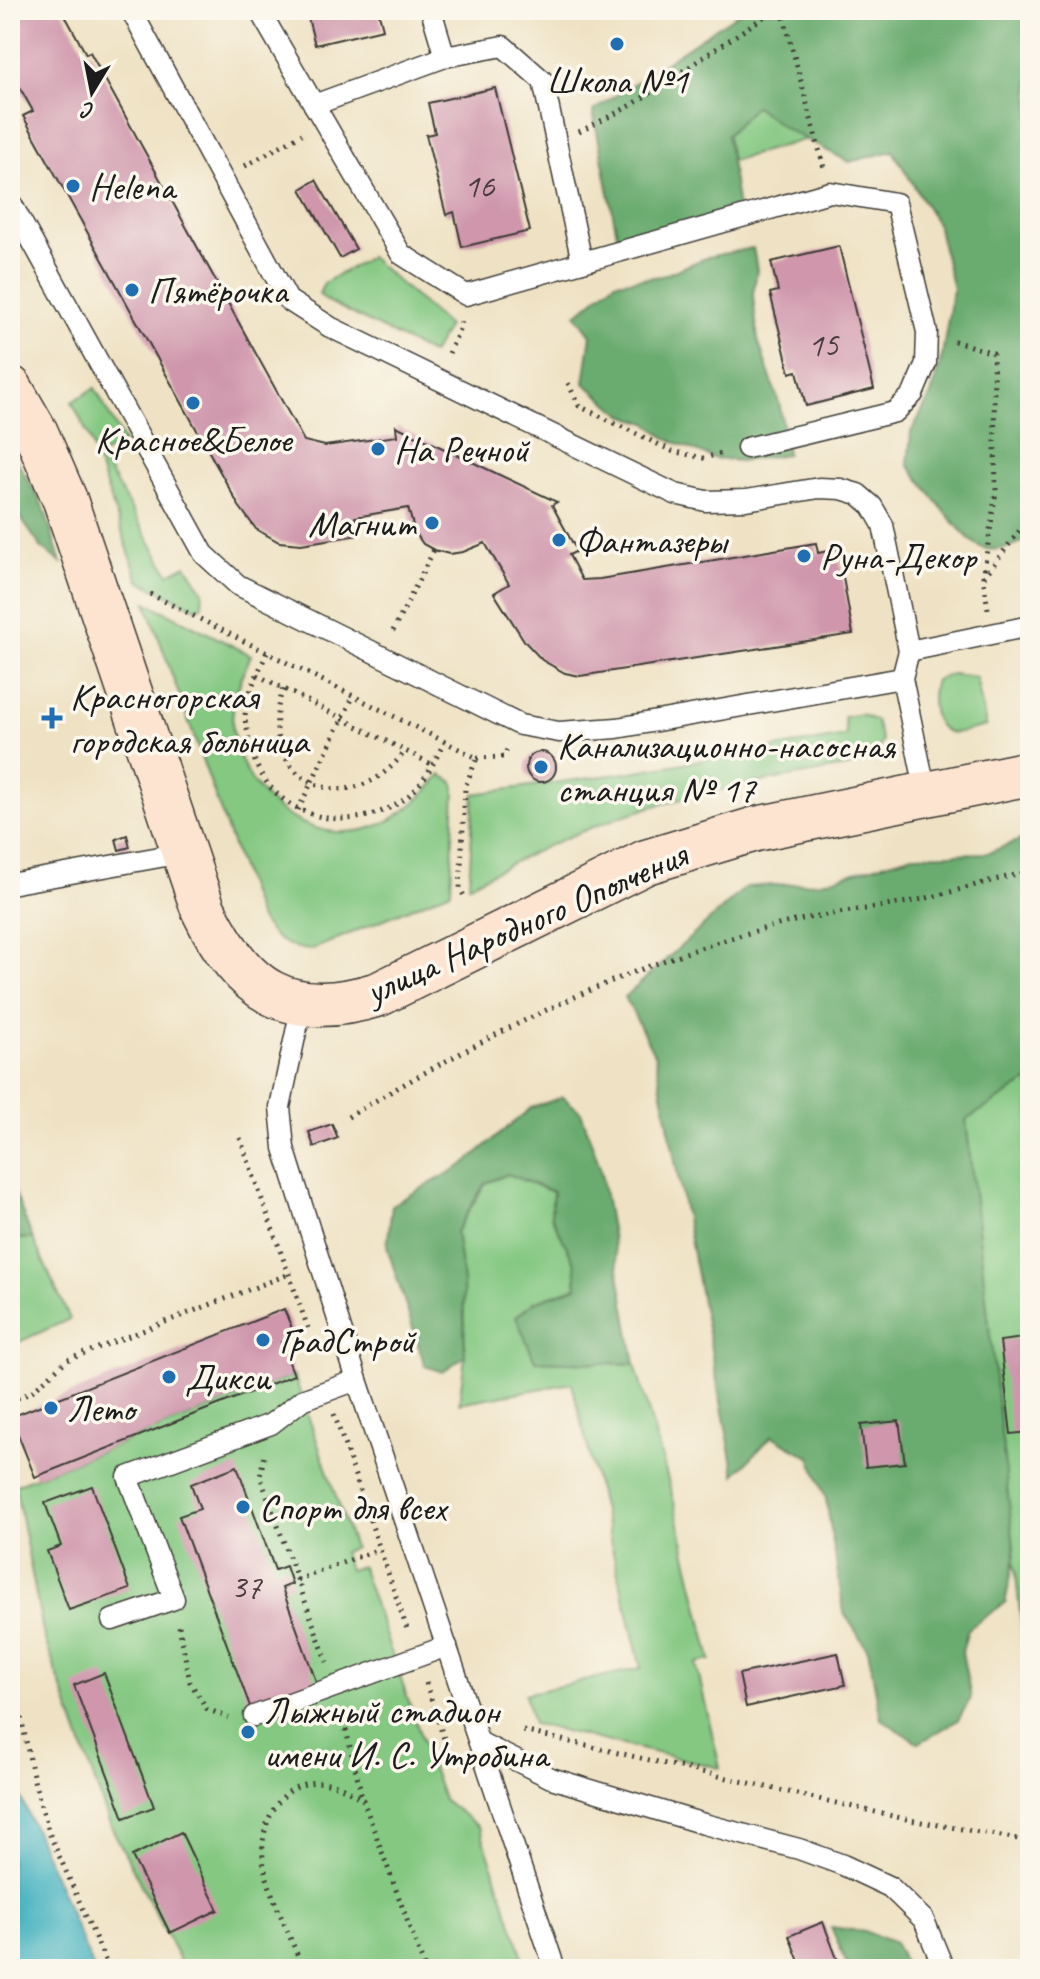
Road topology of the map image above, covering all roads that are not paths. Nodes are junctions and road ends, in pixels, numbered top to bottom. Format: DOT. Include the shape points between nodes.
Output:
graph roads {
  1 [pos="131,10"];
  2 [pos="259,10"];
  3 [pos="431,10"];
  4 [pos="445,57"];
  5 [pos="319,113"];
  6 [pos="10,201"];
  7 [pos="582,262"];
  8 [pos="10,388"];
  9 [pos="747,448"];
  10 [pos="1030,626"];
  11 [pos="909,651"];
  12 [pos="902,678"];
  13 [pos="1030,773"];
  14 [pos="926,793"];
  15 [pos="182,853"];
  16 [pos="10,884"];
  17 [pos="302,1004"];
  18 [pos="357,1380"];
  19 [pos="112,1620"];
  20 [pos="447,1646"];
  21 [pos="254,1716"];
  22 [pos="479,1742"];
  23 [pos="555,1969"];
  24 [pos="944,1969"];
  1 -- 11 [label="lane" via="288,300 330,327 675,494 706,501 819,488 858,494 883,525"];
  2 -- 5 [label="lane"];
  3 -- 4 [label="lane"];
  4 -- 5 [label="lane"];
  4 -- 7 [label="lane" via="503,46 543,81"];
  5 -- 7 [label="lane" via="401,254 466,295"];
  6 -- 12 [label="lane" via="204,554 238,585 520,725 559,732 617,728"];
  7 -- 9 [label="lane" via="830,192 896,203 927,332 926,363 913,394 895,412"];
  8 -- 15 [label="main road" via="65,500"];
  10 -- 11 [label="lane"];
  11 -- 12 [label="lane"];
  12 -- 14 [label="lane"];
  13 -- 14 [label="main road, улица Народного Ополчения"];
  14 -- 17 [label="main road, улица Народного Ополчения" via="756,829 646,862 379,994 348,1003"];
  15 -- 16 [label="lane"];
  15 -- 17 [label="main road" via="216,936 235,962 278,998"];
  17 -- 18 [label="lane" via="280,1107 284,1148"];
  18 -- 19 [label="lane" via="302,1400 271,1424 128,1477 174,1599"];
  18 -- 20 [label="lane"];
  20 -- 21 [label="lane"];
  20 -- 22 [label="lane"];
  22 -- 23 [label="lane"];
  22 -- 24 [label="lane" via="551,1778 799,1849 890,1887 924,1920"];
}
